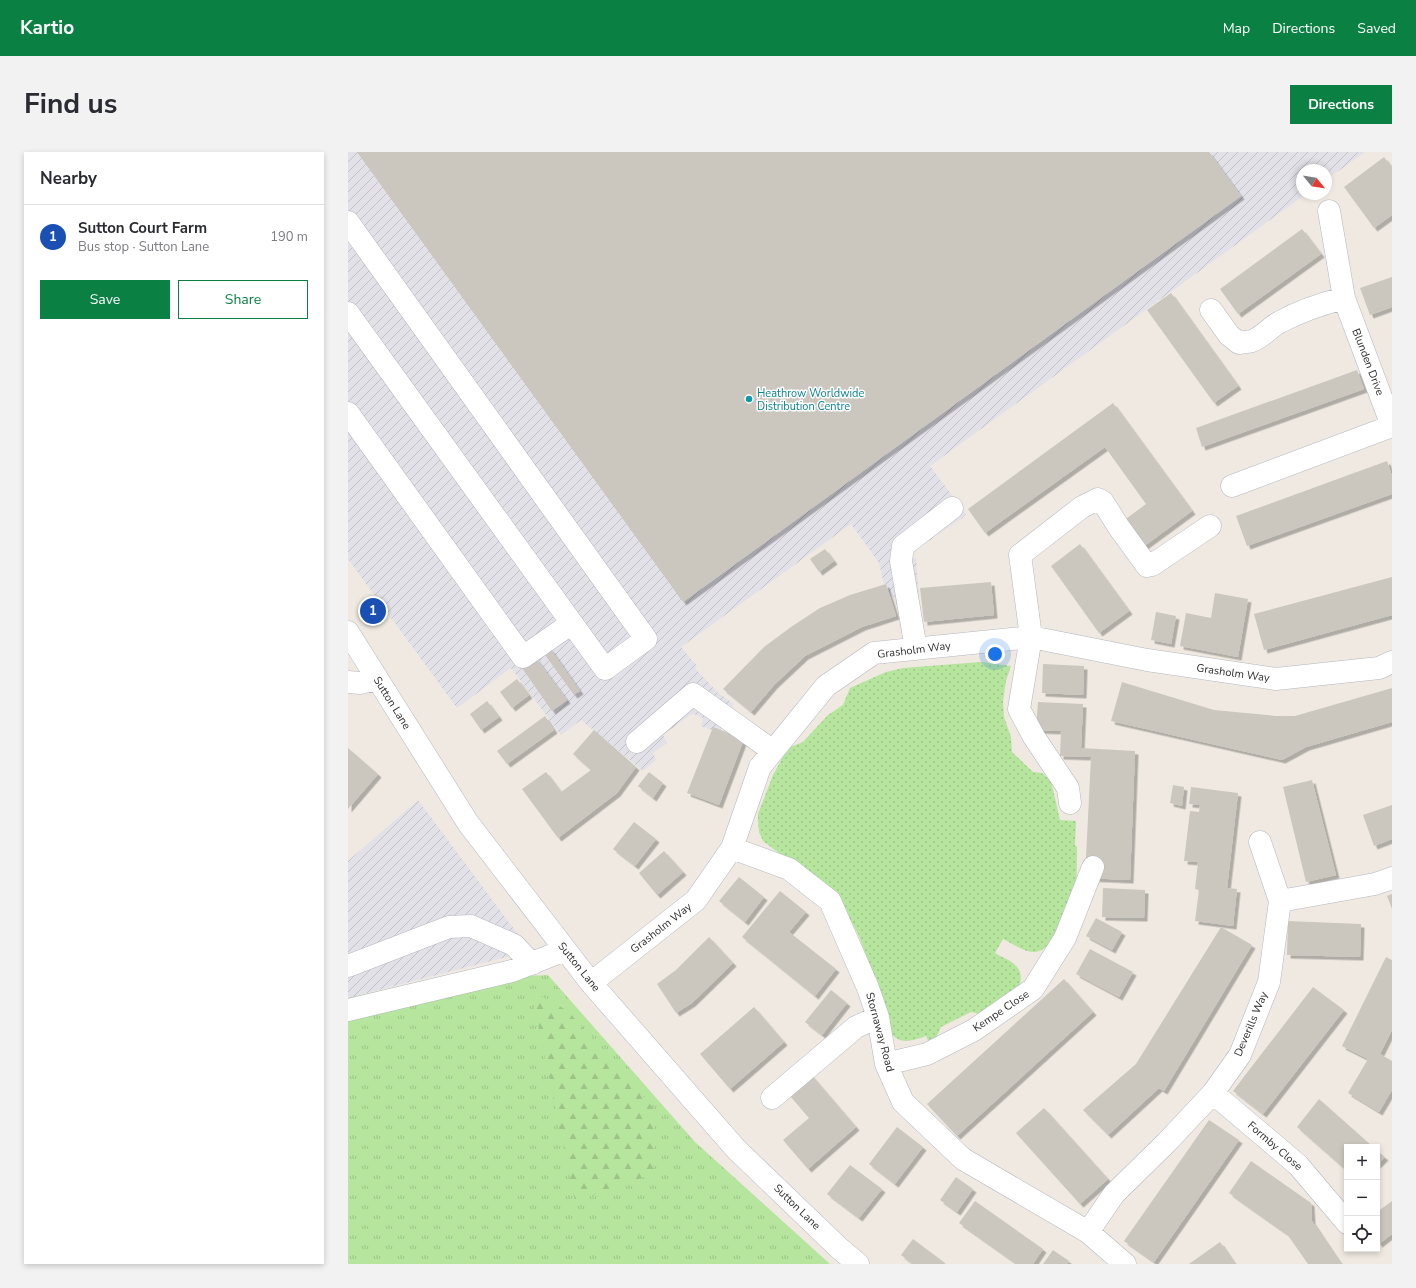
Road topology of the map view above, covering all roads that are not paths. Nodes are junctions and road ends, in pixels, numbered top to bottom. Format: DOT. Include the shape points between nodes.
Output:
graph roads {
  1 [pos="1329,211"];
  2 [pos="348,222"];
  3 [pos="1344,298"];
  4 [pos="1211,310"];
  5 [pos="348,313"];
  6 [pos="348,413"];
  7 [pos="1392,426"];
  8 [pos="1232,486"];
  9 [pos="952,508"];
  10 [pos="1210,526"];
  11 [pos="572,623"];
  12 [pos="348,632"];
  13 [pos="1031,637"];
  14 [pos="916,649"];
  15 [pos="1392,662"];
  16 [pos="377,679"];
  17 [pos="348,682"];
  18 [pos="637,742"];
  19 [pos="773,751"];
  20 [pos="1070,803"];
  21 [pos="1260,842"];
  22 [pos="732,848"];
  23 [pos="1093,867"];
  24 [pos="1392,878"];
  25 [pos="1280,901"];
  26 [pos="565,950"];
  27 [pos="532,964"];
  28 [pos="348,966"];
  29 [pos="591,983"];
  30 [pos="348,1010"];
  31 [pos="878,1017"];
  32 [pos="886,1064"];
  33 [pos="1213,1093"];
  34 [pos="772,1098"];
  35 [pos="1344,1219"];
  36 [pos="1088,1232"];
  37 [pos="1119,1262"];
  38 [pos="858,1264"];
  1 -- 3 [label="street, Blunden Drive"];
  2 -- 11 [label="street" via="646,639 606,669"];
  3 -- 4 [label="street" via="1311,307 1278,323 1252,341 1240,343 1228,335"];
  3 -- 7 [label="street, Blunden Drive"];
  5 -- 11 [label="street"];
  6 -- 11 [label="street" via="523,657"];
  7 -- 8 [label="street"];
  9 -- 14 [label="street" via="904,546 901,561"];
  10 -- 13 [label="street" via="1147,566 1103,502 1098,499 1082,507 1020,555"];
  12 -- 16 [label="street, Sutton Lane"];
  13 -- 14 [label="street, Grasholm Way"];
  13 -- 15 [label="street, Grasholm Way" via="1147,660 1276,679 1379,668"];
  13 -- 20 [label="street" via="1019,709 1034,738 1068,788"];
  14 -- 19 [label="street, Grasholm Way" via="874,654 826,686"];
  16 -- 17 [label="street" via="360,683"];
  16 -- 26 [label="street, Sutton Lane" via="468,823"];
  18 -- 19 [label="street" via="692,694"];
  19 -- 22 [label="street, Grasholm Way" via="760,767"];
  21 -- 25 [label="street"];
  22 -- 29 [label="street, Grasholm Way" via="696,900"];
  22 -- 31 [label="street, Stornaway Road" via="789,869 830,901"];
  23 -- 32 [label="street, Kempe Close" via="1065,938 1033,989 974,1030 927,1054"];
  24 -- 25 [label="street" via="1375,884"];
  25 -- 33 [label="street, Deverills Way" via="1269,982 1240,1056"];
  26 -- 27 [label="street"];
  26 -- 29 [label="street, Sutton Lane"];
  27 -- 28 [label="street" via="514,944 471,926 449,927"];
  27 -- 30 [label="street" via="512,972"];
  29 -- 38 [label="street, Sutton Lane" via="736,1149"];
  31 -- 32 [label="street, Stornaway Road"];
  31 -- 34 [label="street" via="856,1027"];
  32 -- 36 [label="street, Stornaway Road" via="903,1102 963,1159"];
  33 -- 35 [label="street, Formby Close" via="1298,1164"];
  33 -- 36 [label="street, Deverills Way" via="1114,1194"];
  36 -- 37 [label="street, Stornaway Road"];
}
